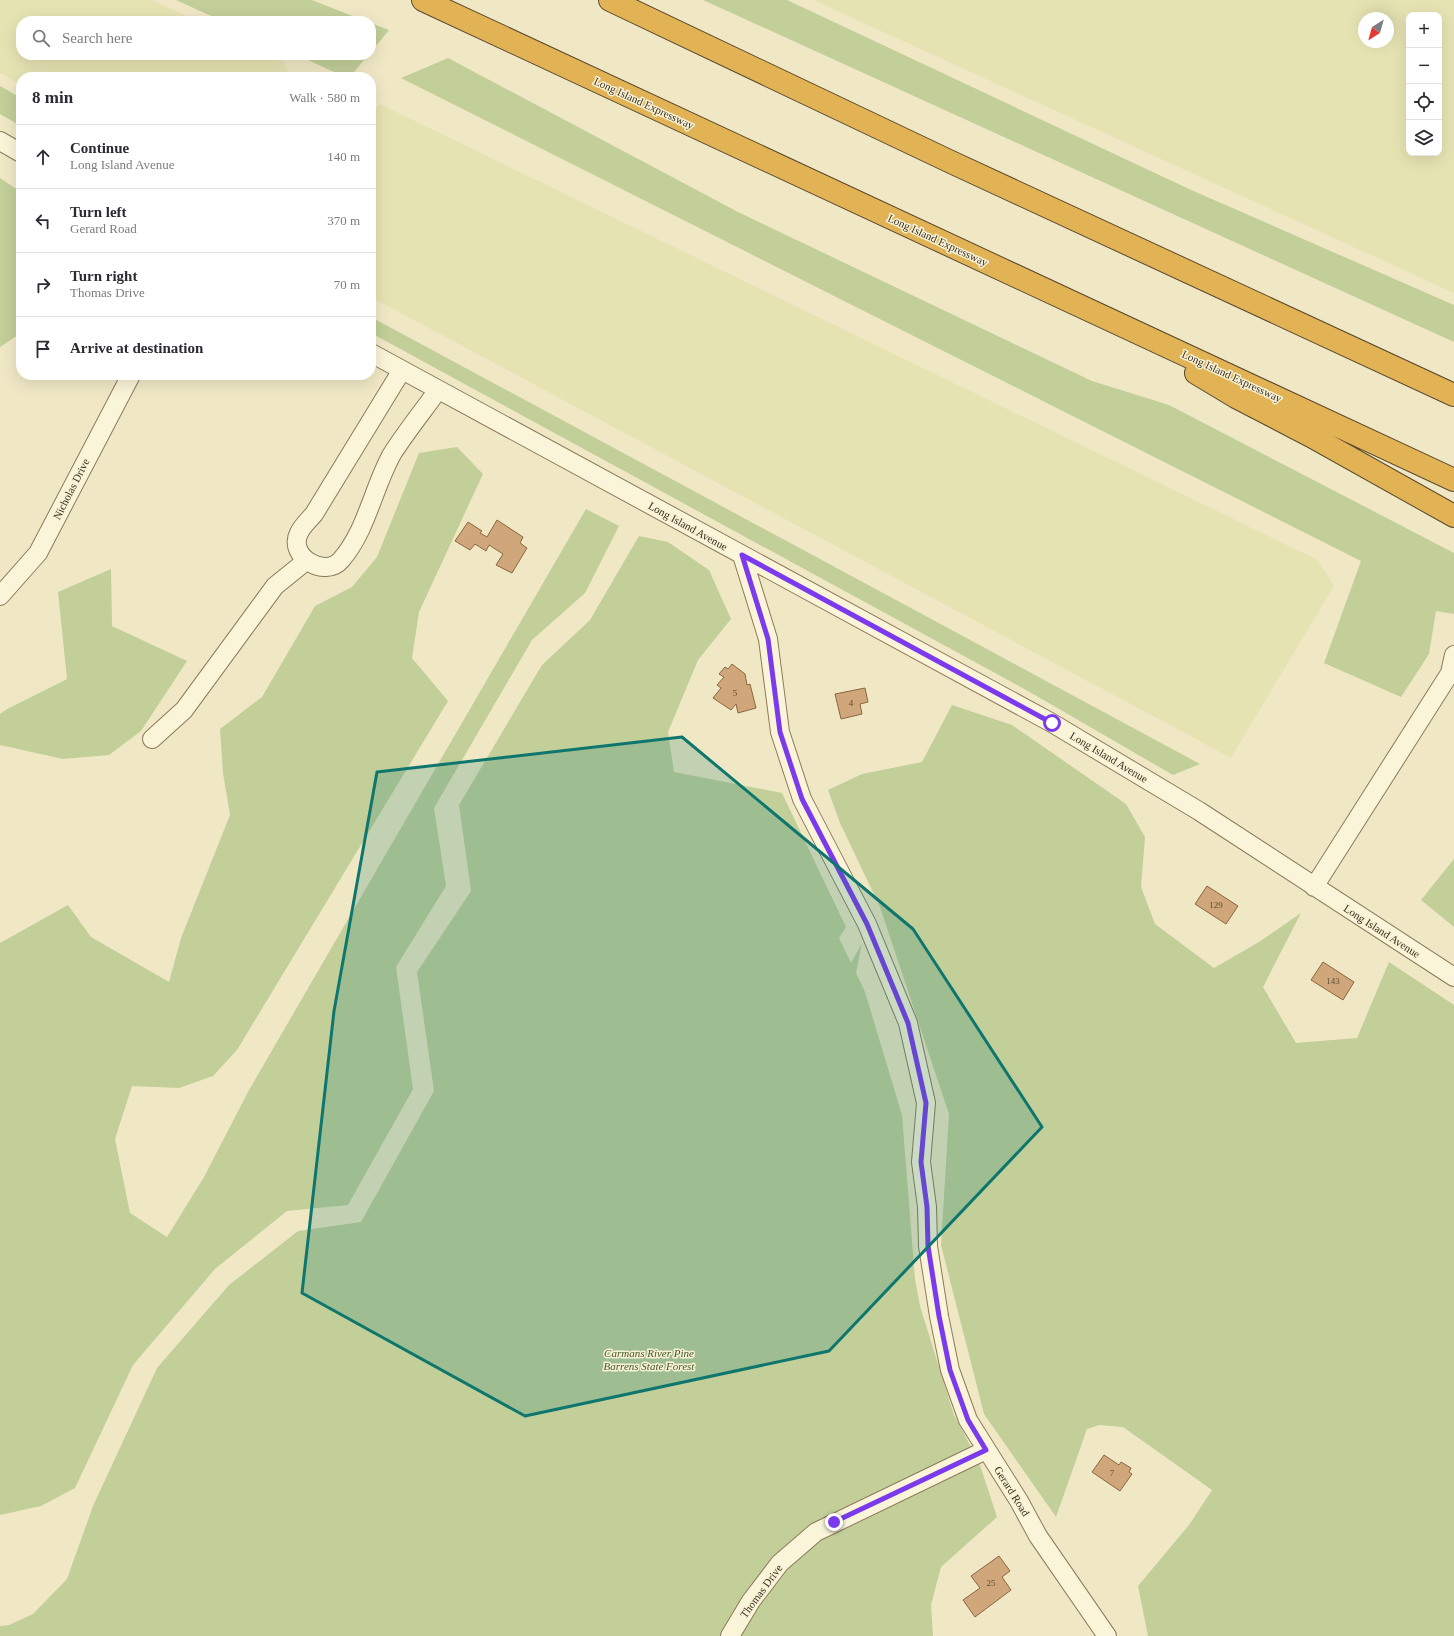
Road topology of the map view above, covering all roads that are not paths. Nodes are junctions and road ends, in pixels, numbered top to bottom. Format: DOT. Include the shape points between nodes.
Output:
graph roads {
  1 [pos="422,0"];
  2 [pos="610,0"];
  3 [pos="0,141"];
  4 [pos="16,150"];
  5 [pos="1110,319"];
  6 [pos="376,356"];
  7 [pos="1384,362"];
  8 [pos="402,370"];
  9 [pos="128,380"];
  10 [pos="1454,385"];
  11 [pos="438,390"];
  12 [pos="1454,395"];
  13 [pos="1454,480"];
  14 [pos="1454,516"];
  15 [pos="742,555"];
  16 [pos="306,561"];
  17 [pos="0,596"];
  18 [pos="1454,655"];
  19 [pos="152,740"];
  20 [pos="1314,887"];
  21 [pos="1454,977"];
  22 [pos="986,1450"];
  23 [pos="730,1636"];
  24 [pos="1107,1636"];
  1 -- 5 [label="highway, Long Island Expressway"];
  2 -- 7 [label="highway" via="951,162"];
  3 -- 4 [label="street"];
  5 -- 13 [label="highway, Long Island Expressway"];
  5 -- 14 [label="highway" via="1236,397"];
  6 -- 8 [label="street, Long Island Avenue"];
  7 -- 10 [label="highway"];
  7 -- 12 [label="highway"];
  8 -- 11 [label="street, Long Island Avenue"];
  8 -- 16 [label="street" via="314,514 298,534 298,551"];
  9 -- 17 [label="street, Nicholas Drive" via="38,554"];
  11 -- 15 [label="street, Long Island Avenue"];
  11 -- 16 [label="street" via="392,455 359,532 341,561 324,568"];
  15 -- 20 [label="street, Long Island Avenue" via="1052,723 1193,807"];
  15 -- 22 [label="street, Gerard Road" via="768,639 780,732 802,799 867,924 908,1023 926,1103 921,1162 927,1207 928,1246 939,1316 950,1370 968,1420"];
  16 -- 19 [label="street" via="275,586 184,710"];
  18 -- 20 [label="street" via="1450,673"];
  20 -- 21 [label="street, Long Island Avenue"];
  22 -- 23 [label="street, Thomas Drive" via="816,1532 780,1563 751,1601"];
  22 -- 24 [label="street, Gerard Road" via="1050,1554"];
}
